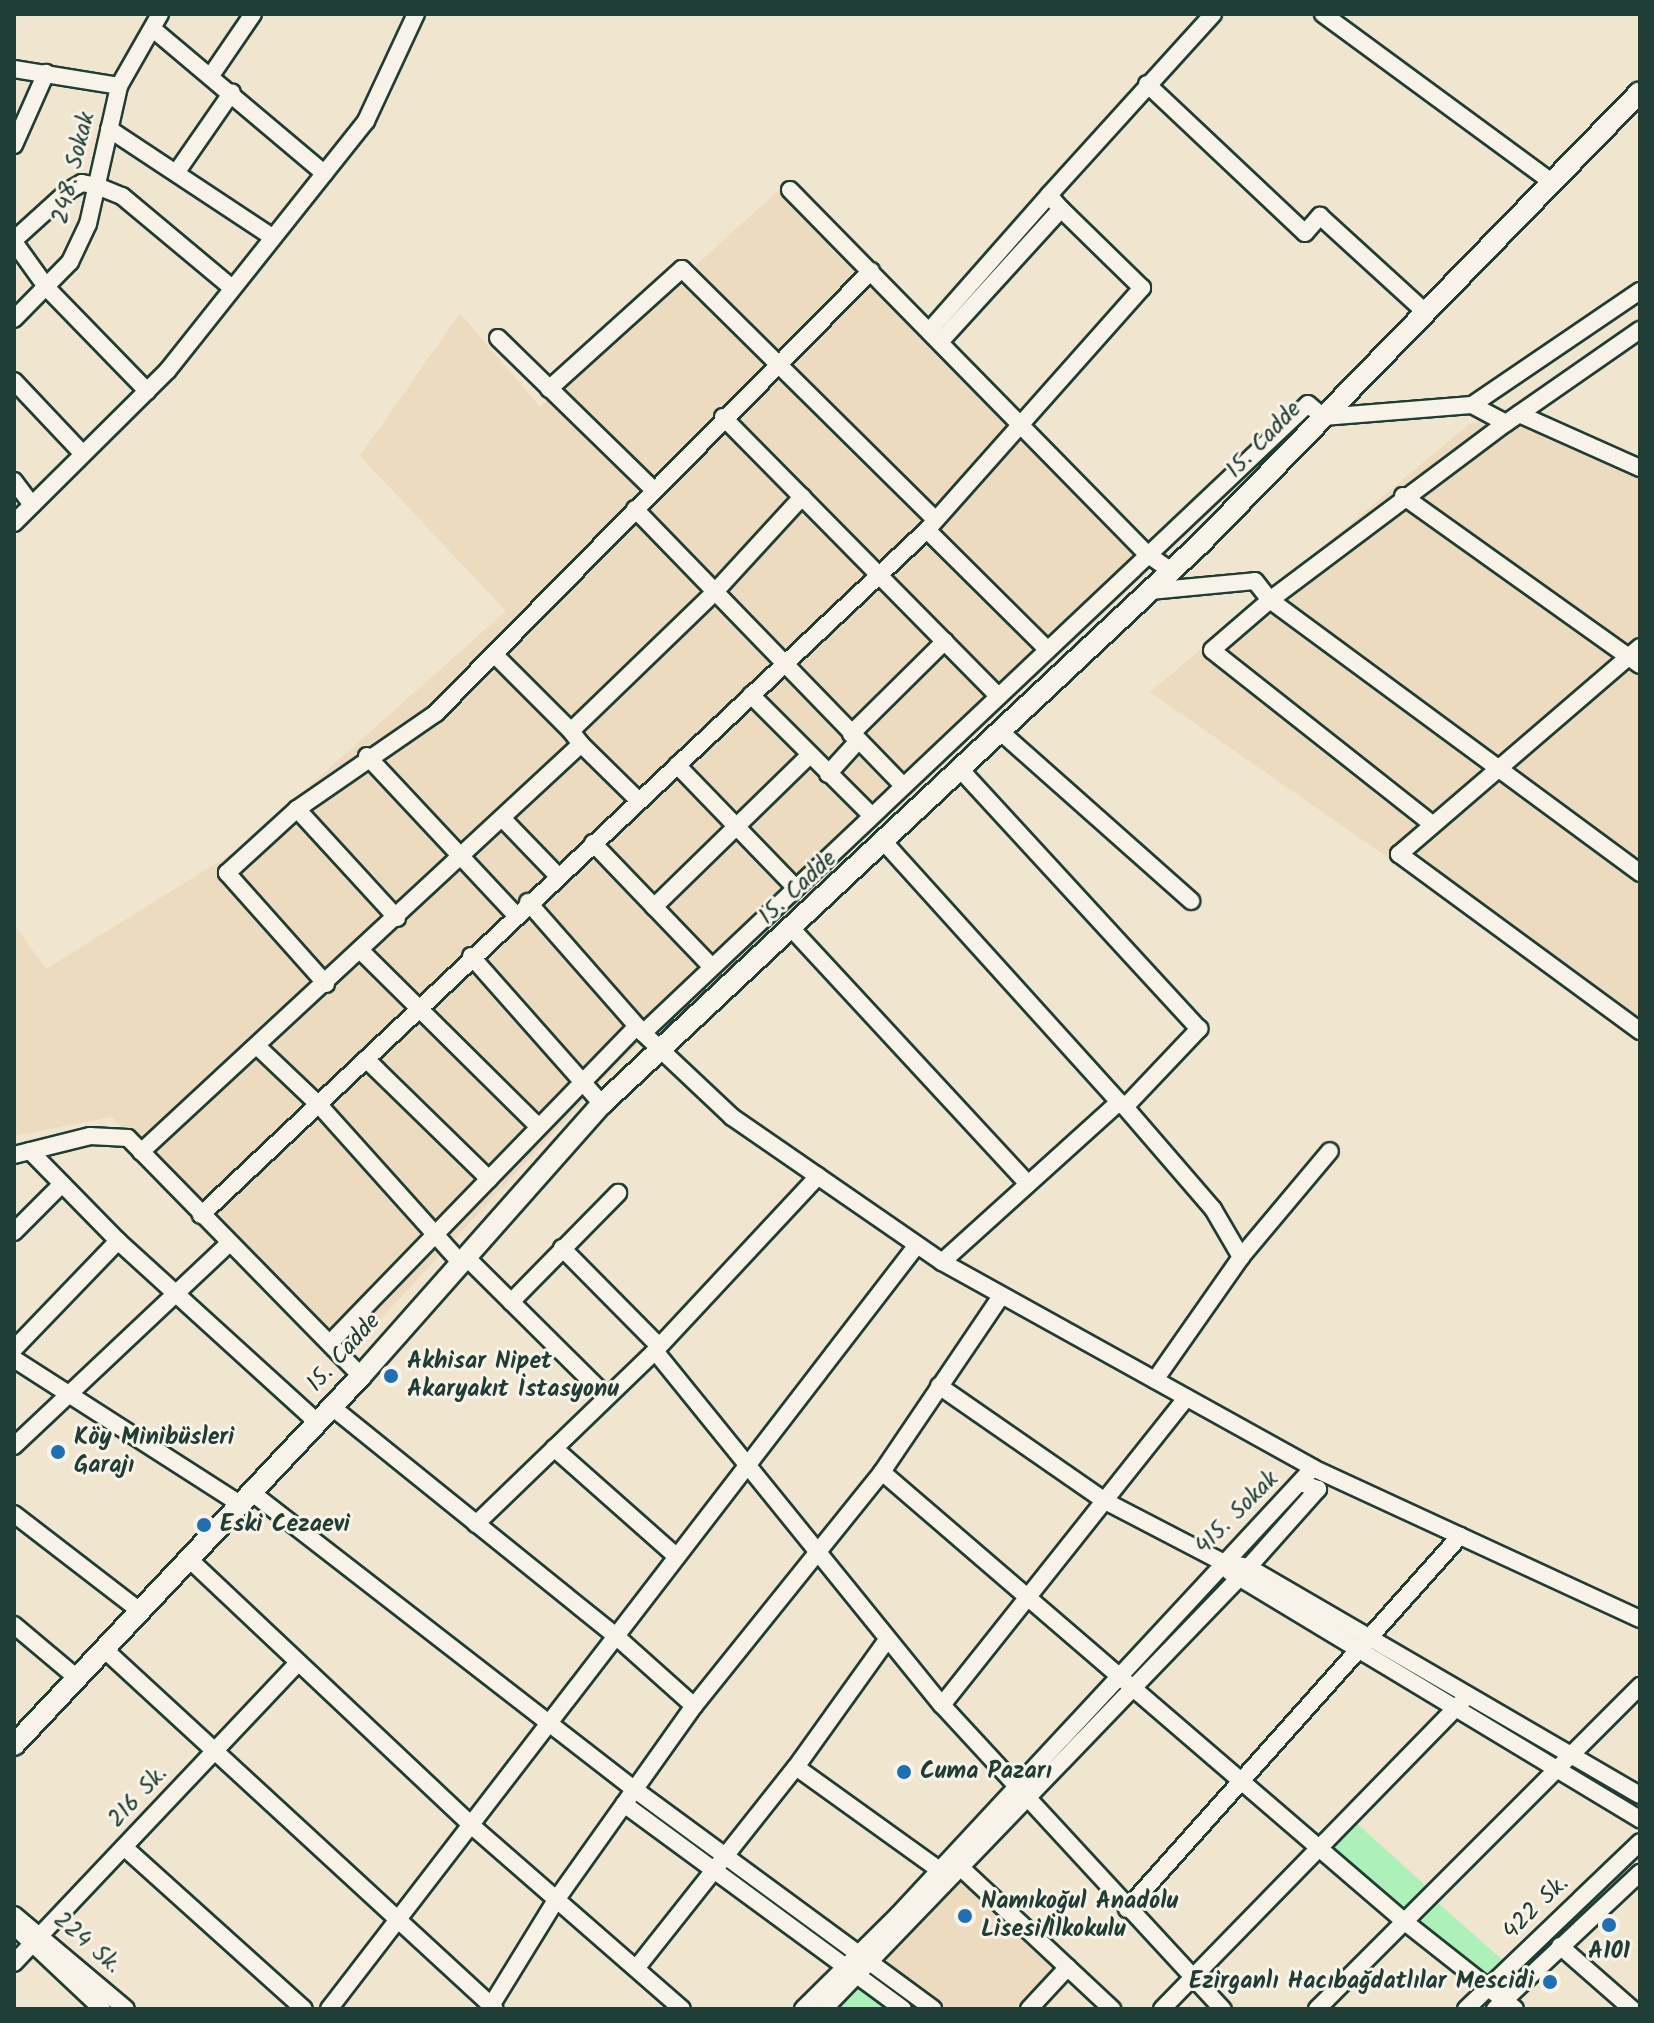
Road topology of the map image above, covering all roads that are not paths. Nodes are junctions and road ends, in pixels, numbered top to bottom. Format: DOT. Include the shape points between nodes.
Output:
graph roads {
  1 [pos="253,14"];
  2 [pos="416,14"];
  3 [pos="1213,14"];
  4 [pos="1323,14"];
  5 [pos="157,22"];
  6 [pos="14,69"];
  7 [pos="46,73"];
  8 [pos="212,74"];
  9 [pos="1147,84"];
  10 [pos="119,86"];
  11 [pos="232,92"];
  12 [pos="1640,92"];
  13 [pos="109,129"];
  14 [pos="14,145"];
  15 [pos="176,173"];
  16 [pos="324,173"];
  17 [pos="1552,182"];
  18 [pos="97,186"];
  19 [pos="790,190"];
  20 [pos="1049,195"];
  21 [pos="1061,209"];
  22 [pos="272,237"];
  23 [pos="14,241"];
  24 [pos="871,271"];
  25 [pos="47,288"];
  26 [pos="232,288"];
  27 [pos="1640,291"];
  28 [pos="1425,312"];
  29 [pos="14,319"];
  30 [pos="1640,330"];
  31 [pos="936,336"];
  32 [pos="498,338"];
  33 [pos="774,365"];
  34 [pos="14,381"];
  35 [pos="549,389"];
  36 [pos="147,391"];
  37 [pos="1472,405"];
  38 [pos="723,417"];
  39 [pos="1323,417"];
  40 [pos="1513,418"];
  41 [pos="1020,425"];
  42 [pos="83,454"];
  43 [pos="1640,468"];
  44 [pos="14,481"];
  45 [pos="653,489"];
  46 [pos="1403,496"];
  47 [pos="802,497"];
  48 [pos="32,505"];
  49 [pos="635,509"];
  50 [pos="14,523"];
  51 [pos="931,524"];
  52 [pos="1147,554"];
  53 [pos="1171,571"];
  54 [pos="878,576"];
  55 [pos="1150,591"];
  56 [pos="713,594"];
  57 [pos="1270,600"];
  58 [pos="945,641"];
  59 [pos="1046,648"];
  60 [pos="494,654"];
  61 [pos="1636,656"];
  62 [pos="783,665"];
  63 [pos="1024,668"];
  64 [pos="996,694"];
  65 [pos="751,695"];
  66 [pos="1035,701"];
  67 [pos="1002,733"];
  68 [pos="576,737"];
  69 [pos="854,738"];
  70 [pos="367,756"];
  71 [pos="809,756"];
  72 [pos="677,765"];
  73 [pos="1495,768"];
  74 [pos="962,771"];
  75 [pos="828,774"];
  76 [pos="898,788"];
  77 [pos="639,801"];
  78 [pos="297,809"];
  79 [pos="871,815"];
  80 [pos="502,818"];
  81 [pos="1432,824"];
  82 [pos="905,825"];
  83 [pos="736,827"];
  84 [pos="593,843"];
  85 [pos="885,843"];
  86 [pos="461,858"];
  87 [pos="1639,872"];
  88 [pos="557,875"];
  89 [pos="795,887"];
  90 [pos="1191,901"];
  91 [pos="654,907"];
  92 [pos="521,908"];
  93 [pos="397,918"];
  94 [pos="792,929"];
  95 [pos="361,951"];
  96 [pos="471,956"];
  97 [pos="712,967"];
  98 [pos="326,984"];
  99 [pos="418,1007"];
  100 [pos="640,1029"];
  101 [pos="1640,1031"];
  102 [pos="258,1047"];
  103 [pos="663,1047"];
  104 [pos="366,1059"];
  105 [pos="584,1081"];
  106 [pos="602,1104"];
  107 [pos="1122,1105"];
  108 [pos="320,1106"];
  109 [pos="539,1127"];
  110 [pos="1330,1151"];
  111 [pos="141,1152"];
  112 [pos="22,1153"];
  113 [pos="818,1176"];
  114 [pos="489,1179"];
  115 [pos="62,1184"];
  116 [pos="1028,1184"];
  117 [pos="618,1193"];
  118 [pos="201,1215"];
  119 [pos="14,1232"];
  120 [pos="434,1236"];
  121 [pos="118,1241"];
  122 [pos="228,1244"];
  123 [pos="917,1245"];
  124 [pos="562,1248"];
  125 [pos="1241,1257"];
  126 [pos="462,1259"];
  127 [pos="942,1262"];
  128 [pos="178,1292"];
  129 [pos="1001,1296"];
  130 [pos="511,1302"];
  131 [pos="330,1343"];
  132 [pos="657,1348"];
  133 [pos="14,1349"];
  134 [pos="14,1359"];
  135 [pos="361,1376"];
  136 [pos="1155,1380"];
  137 [pos="939,1386"];
  138 [pos="69,1394"];
  139 [pos="607,1397"];
  140 [pos="1186,1398"];
  141 [pos="332,1407"];
  142 [pos="317,1422"];
  143 [pos="14,1446"];
  144 [pos="554,1448"];
  145 [pos="748,1468"];
  146 [pos="1313,1468"];
  147 [pos="882,1472"];
  148 [pos="1301,1483"];
  149 [pos="246,1498"];
  150 [pos="1105,1501"];
  151 [pos="14,1514"];
  152 [pos="476,1524"];
  153 [pos="1460,1536"];
  154 [pos="815,1554"];
  155 [pos="677,1557"];
  156 [pos="189,1559"];
  157 [pos="1222,1562"];
  158 [pos="1248,1567"];
  159 [pos="1237,1580"];
  160 [pos="1028,1596"];
  161 [pos="140,1611"];
  162 [pos="1640,1619"];
  163 [pos="14,1625"];
  164 [pos="618,1638"];
  165 [pos="887,1640"];
  166 [pos="1364,1645"];
  167 [pos="104,1649"];
  168 [pos="297,1664"];
  169 [pos="1119,1673"];
  170 [pos="77,1678"];
  171 [pos="1640,1686"];
  172 [pos="1135,1688"];
  173 [pos="1468,1695"];
  174 [pos="942,1705"];
  175 [pos="694,1706"];
  176 [pos="1455,1708"];
  177 [pos="551,1723"];
  178 [pos="14,1745"];
  179 [pos="214,1750"];
  180 [pos="1571,1755"];
  181 [pos="796,1767"];
  182 [pos="1557,1769"];
  183 [pos="1241,1779"];
  184 [pos="634,1789"];
  185 [pos="1020,1795"];
  186 [pos="1640,1795"];
  187 [pos="624,1804"];
  188 [pos="1640,1819"];
  189 [pos="471,1825"];
  190 [pos="1640,1842"];
  191 [pos="124,1847"];
  192 [pos="1321,1847"];
  193 [pos="724,1853"];
  194 [pos="951,1869"];
  195 [pos="713,1872"];
  196 [pos="1640,1873"];
  197 [pos="556,1900"];
  198 [pos="1127,1909"];
  199 [pos="14,1915"];
  200 [pos="399,1921"];
  201 [pos="1405,1922"];
  202 [pos="14,1926"];
  203 [pos="36,1940"];
  204 [pos="1560,1946"];
  205 [pos="865,1958"];
  206 [pos="14,1963"];
  207 [pos="638,1966"];
  208 [pos="1068,1967"];
  209 [pos="850,1970"];
  210 [pos="1193,1978"];
  211 [pos="1487,1988"];
  212 [pos="1505,2006"];
  213 [pos="492,2008"];
  214 [pos="102,2009"];
  215 [pos="126,2009"];
  216 [pos="304,2009"];
  217 [pos="329,2009"];
  218 [pos="682,2009"];
  219 [pos="803,2009"];
  220 [pos="824,2009"];
  221 [pos="903,2009"];
  222 [pos="933,2009"];
  223 [pos="1029,2009"];
  224 [pos="1112,2009"];
  225 [pos="1162,2009"];
  226 [pos="1223,2009"];
  227 [pos="1317,2009"];
  228 [pos="1466,2009"];
  229 [pos="1632,2009"];
  1 -- 8 [label="street"];
  2 -- 16 [label="street" via="366,121"];
  3 -- 9 [label="street"];
  4 -- 17 [label="street"];
  5 -- 8 [label="street"];
  5 -- 10 [label="street, 248. Sokak"];
  6 -- 7 [label="street"];
  7 -- 10 [label="street"];
  7 -- 14 [label="street"];
  8 -- 11 [label="street"];
  9 -- 20 [label="street"];
  9 -- 28 [label="street" via="1305,233 1320,216"];
  10 -- 13 [label="street, 248. Sokak"];
  11 -- 15 [label="street"];
  11 -- 16 [label="street"];
  12 -- 17 [label="main road, 15. Cadde"];
  13 -- 15 [label="street"];
  13 -- 18 [label="street, 248. Sokak"];
  15 -- 22 [label="street"];
  16 -- 22 [label="street"];
  17 -- 28 [label="main road, 15. Cadde"];
  18 -- 23 [label="street" via="82,183 68,191"];
  18 -- 25 [label="street, 248. Sokak" via="88,224 70,262"];
  18 -- 26 [label="street" via="122,196"];
  19 -- 24 [label="street"];
  20 -- 21 [label="street"];
  20 -- 31 [label="street"];
  21 -- 31 [label="street"];
  21 -- 41 [label="street" via="1142,288"];
  22 -- 26 [label="street"];
  23 -- 25 [label="street"];
  24 -- 31 [label="street"];
  24 -- 33 [label="street"];
  25 -- 29 [label="street, 248. Sokak"];
  25 -- 36 [label="street"];
  26 -- 36 [label="street"];
  27 -- 37 [label="street"];
  28 -- 39 [label="main road, 15. Cadde"];
  30 -- 40 [label="street"];
  31 -- 41 [label="street"];
  32 -- 35 [label="street"];
  33 -- 35 [label="street" via="682,269"];
  33 -- 38 [label="street"];
  33 -- 51 [label="street" via="858,438"];
  34 -- 42 [label="street"];
  35 -- 45 [label="street"];
  36 -- 42 [label="street"];
  37 -- 39 [label="street"];
  37 -- 40 [label="street"];
  38 -- 45 [label="street"];
  38 -- 47 [label="street"];
  39 -- 52 [label="street" via="1308,404"];
  39 -- 53 [label="main road, 15. Cadde"];
  40 -- 43 [label="street"];
  40 -- 46 [label="street"];
  41 -- 51 [label="street"];
  41 -- 52 [label="street"];
  42 -- 48 [label="street"];
  44 -- 48 [label="street"];
  45 -- 49 [label="street"];
  46 -- 57 [label="street"];
  46 -- 61 [label="street"];
  47 -- 54 [label="street"];
  47 -- 56 [label="street"];
  48 -- 50 [label="street"];
  49 -- 56 [label="street"];
  49 -- 60 [label="street"];
  51 -- 54 [label="street"];
  51 -- 59 [label="street"];
  52 -- 53 [label="street"];
  52 -- 59 [label="street"];
  53 -- 55 [label="main road, 15. Cadde"];
  54 -- 58 [label="street"];
  54 -- 62 [label="street"];
  55 -- 57 [label="street" via="1255,581"];
  55 -- 66 [label="main road, 15. Cadde"];
  56 -- 62 [label="street"];
  56 -- 68 [label="street"];
  57 -- 73 [label="street"];
  57 -- 81 [label="street" via="1212,650"];
  58 -- 64 [label="street"];
  58 -- 69 [label="street"];
  59 -- 63 [label="street"];
  60 -- 68 [label="street"];
  60 -- 70 [label="street" via="436,713"];
  61 -- 73 [label="street"];
  62 -- 65 [label="street"];
  62 -- 69 [label="street"];
  63 -- 64 [label="street"];
  63 -- 66 [label="street"];
  64 -- 76 [label="street"];
  65 -- 71 [label="street"];
  65 -- 72 [label="street"];
  66 -- 67 [label="main road, 15. Cadde"];
  67 -- 74 [label="main road, 15. Cadde"];
  67 -- 90 [label="street"];
  68 -- 77 [label="street"];
  68 -- 80 [label="street"];
  69 -- 75 [label="street"];
  69 -- 76 [label="street"];
  70 -- 78 [label="street"];
  70 -- 86 [label="street"];
  71 -- 75 [label="street"];
  71 -- 83 [label="street"];
  72 -- 77 [label="street"];
  72 -- 83 [label="street"];
  73 -- 81 [label="street"];
  73 -- 87 [label="street"];
  74 -- 82 [label="main road, 15. Cadde"];
  74 -- 107 [label="street" via="1199,1029"];
  75 -- 79 [label="street"];
  76 -- 79 [label="street"];
  76 -- 82 [label="street"];
  77 -- 84 [label="street"];
  78 -- 93 [label="street"];
  78 -- 98 [label="street" via="227,873"];
  79 -- 89 [label="street"];
  80 -- 86 [label="street"];
  80 -- 88 [label="street"];
  81 -- 101 [label="street" via="1399,854"];
  82 -- 85 [label="main road, 15. Cadde"];
  83 -- 89 [label="street"];
  83 -- 91 [label="street"];
  84 -- 88 [label="street"];
  84 -- 91 [label="street"];
  85 -- 94 [label="main road, 15. Cadde"];
  85 -- 107 [label="street"];
  86 -- 92 [label="street"];
  86 -- 93 [label="street"];
  88 -- 92 [label="street"];
  89 -- 97 [label="street"];
  91 -- 97 [label="street"];
  92 -- 96 [label="street"];
  92 -- 100 [label="street"];
  93 -- 95 [label="street"];
  94 -- 103 [label="main road, 15. Cadde"];
  94 -- 116 [label="street"];
  95 -- 98 [label="street"];
  95 -- 99 [label="street"];
  96 -- 99 [label="street"];
  96 -- 105 [label="street"];
  97 -- 100 [label="street"];
  98 -- 102 [label="street"];
  99 -- 104 [label="street"];
  99 -- 109 [label="street"];
  100 -- 103 [label="street"];
  100 -- 105 [label="street"];
  102 -- 108 [label="street"];
  102 -- 111 [label="street"];
  103 -- 106 [label="main road, 15. Cadde"];
  103 -- 113 [label="street" via="732,1117"];
  104 -- 108 [label="street"];
  104 -- 114 [label="street"];
  105 -- 106 [label="street"];
  105 -- 109 [label="street"];
  106 -- 126 [label="main road, 15. Cadde"];
  107 -- 116 [label="street"];
  107 -- 125 [label="street" via="1213,1209"];
  108 -- 118 [label="street"];
  108 -- 120 [label="street"];
  109 -- 114 [label="street"];
  110 -- 125 [label="street"];
  111 -- 112 [label="street" via="128,1138 90,1136"];
  111 -- 118 [label="street"];
  112 -- 115 [label="street"];
  113 -- 123 [label="street"];
  113 -- 132 [label="street"];
  114 -- 120 [label="street"];
  115 -- 119 [label="street"];
  115 -- 121 [label="street"];
  116 -- 127 [label="street"];
  117 -- 124 [label="street"];
  118 -- 122 [label="street"];
  120 -- 126 [label="street"];
  120 -- 131 [label="street"];
  121 -- 128 [label="street"];
  121 -- 133 [label="street"];
  122 -- 128 [label="street"];
  122 -- 131 [label="street"];
  123 -- 127 [label="street"];
  123 -- 145 [label="street"];
  124 -- 130 [label="street"];
  124 -- 132 [label="street"];
  125 -- 136 [label="street"];
  126 -- 130 [label="street"];
  126 -- 135 [label="main road, 15. Cadde"];
  127 -- 129 [label="street"];
  128 -- 138 [label="street"];
  128 -- 142 [label="street"];
  129 -- 136 [label="street"];
  129 -- 137 [label="street"];
  130 -- 139 [label="street"];
  131 -- 135 [label="street"];
  132 -- 139 [label="street"];
  132 -- 145 [label="street"];
  134 -- 138 [label="street"];
  135 -- 141 [label="main road, 15. Cadde"];
  136 -- 140 [label="street"];
  137 -- 147 [label="street"];
  137 -- 150 [label="street"];
  138 -- 143 [label="street"];
  138 -- 149 [label="street"];
  139 -- 144 [label="street"];
  140 -- 146 [label="street"];
  140 -- 150 [label="street"];
  141 -- 142 [label="main road, 15. Cadde"];
  141 -- 152 [label="street"];
  142 -- 149 [label="main road, 15. Cadde"];
  144 -- 152 [label="street"];
  144 -- 155 [label="street"];
  145 -- 154 [label="street"];
  145 -- 155 [label="street"];
  146 -- 148 [label="street"];
  146 -- 153 [label="street"];
  147 -- 154 [label="street"];
  147 -- 160 [label="street"];
  148 -- 157 [label="street, 415. Sokak"];
  148 -- 158 [label="street, 415. Sokak" via="1318,1489"];
  149 -- 156 [label="main road, 15. Cadde"];
  149 -- 177 [label="street"];
  150 -- 157 [label="street"];
  150 -- 160 [label="street"];
  151 -- 161 [label="street"];
  152 -- 164 [label="street"];
  153 -- 162 [label="street"];
  153 -- 166 [label="street"];
  154 -- 165 [label="street"];
  154 -- 175 [label="street"];
  155 -- 164 [label="street"];
  156 -- 161 [label="main road, 15. Cadde"];
  156 -- 168 [label="street"];
  157 -- 158 [label="street"];
  157 -- 159 [label="street"];
  157 -- 169 [label="street, 415. Sokak"];
  158 -- 159 [label="street, 415. Sokak"];
  158 -- 166 [label="street"];
  159 -- 166 [label="street"];
  159 -- 172 [label="street, 415. Sokak"];
  160 -- 169 [label="street"];
  160 -- 174 [label="street"];
  161 -- 167 [label="main road, 15. Cadde"];
  163 -- 170 [label="street"];
  164 -- 175 [label="street"];
  164 -- 177 [label="street"];
  165 -- 174 [label="street"];
  165 -- 181 [label="street"];
  166 -- 173 [label="street"];
  166 -- 176 [label="street"];
  166 -- 183 [label="street"];
  167 -- 170 [label="main road, 15. Cadde"];
  167 -- 179 [label="street"];
  168 -- 179 [label="street, 216 Sk."];
  168 -- 189 [label="street"];
  169 -- 172 [label="street"];
  169 -- 185 [label="street, 415. Sokak"];
  170 -- 178 [label="main road, 15. Cadde"];
  171 -- 180 [label="street"];
  172 -- 183 [label="street"];
  172 -- 185 [label="street, 415. Sokak"];
  173 -- 176 [label="street"];
  173 -- 180 [label="street"];
  174 -- 185 [label="street"];
  175 -- 184 [label="street"];
  176 -- 182 [label="street"];
  176 -- 192 [label="street"];
  177 -- 184 [label="street"];
  177 -- 189 [label="street"];
  179 -- 191 [label="street, 216 Sk."];
  179 -- 200 [label="street"];
  180 -- 182 [label="street"];
  180 -- 186 [label="street"];
  181 -- 193 [label="street"];
  181 -- 194 [label="street"];
  182 -- 188 [label="street"];
  182 -- 201 [label="street"];
  183 -- 192 [label="street"];
  183 -- 198 [label="street"];
  184 -- 187 [label="street"];
  184 -- 193 [label="street"];
  185 -- 194 [label="street, 415. Sokak"];
  185 -- 198 [label="street"];
  187 -- 195 [label="street"];
  187 -- 197 [label="street"];
  189 -- 197 [label="street"];
  189 -- 200 [label="street"];
  190 -- 211 [label="street, 422 Sk."];
  191 -- 203 [label="street, 216 Sk."];
  191 -- 216 [label="street"];
  192 -- 201 [label="street"];
  192 -- 210 [label="street"];
  193 -- 195 [label="street"];
  193 -- 205 [label="street"];
  194 -- 205 [label="street, 415. Sokak"];
  194 -- 208 [label="street"];
  195 -- 207 [label="street"];
  195 -- 209 [label="street"];
  196 -- 204 [label="street, 422 Sk."];
  197 -- 207 [label="street"];
  197 -- 213 [label="street"];
  198 -- 210 [label="street"];
  199 -- 203 [label="street, 224 Sk."];
  200 -- 213 [label="street"];
  200 -- 217 [label="street"];
  201 -- 211 [label="street"];
  201 -- 227 [label="street"];
  202 -- 203 [label="street"];
  203 -- 206 [label="street, 216 Sk."];
  203 -- 214 [label="street"];
  203 -- 215 [label="street, 224 Sk."];
  204 -- 212 [label="street, 422 Sk."];
  204 -- 229 [label="street"];
  205 -- 209 [label="street, 415. Sokak"];
  205 -- 222 [label="street"];
  207 -- 218 [label="street"];
  208 -- 223 [label="street"];
  208 -- 224 [label="street"];
  209 -- 219 [label="street, 415. Sokak"];
  209 -- 220 [label="street, 415. Sokak"];
  209 -- 221 [label="street"];
  210 -- 225 [label="street"];
  210 -- 226 [label="street"];
  211 -- 212 [label="street"];
  211 -- 228 [label="street, 422 Sk."];
}
